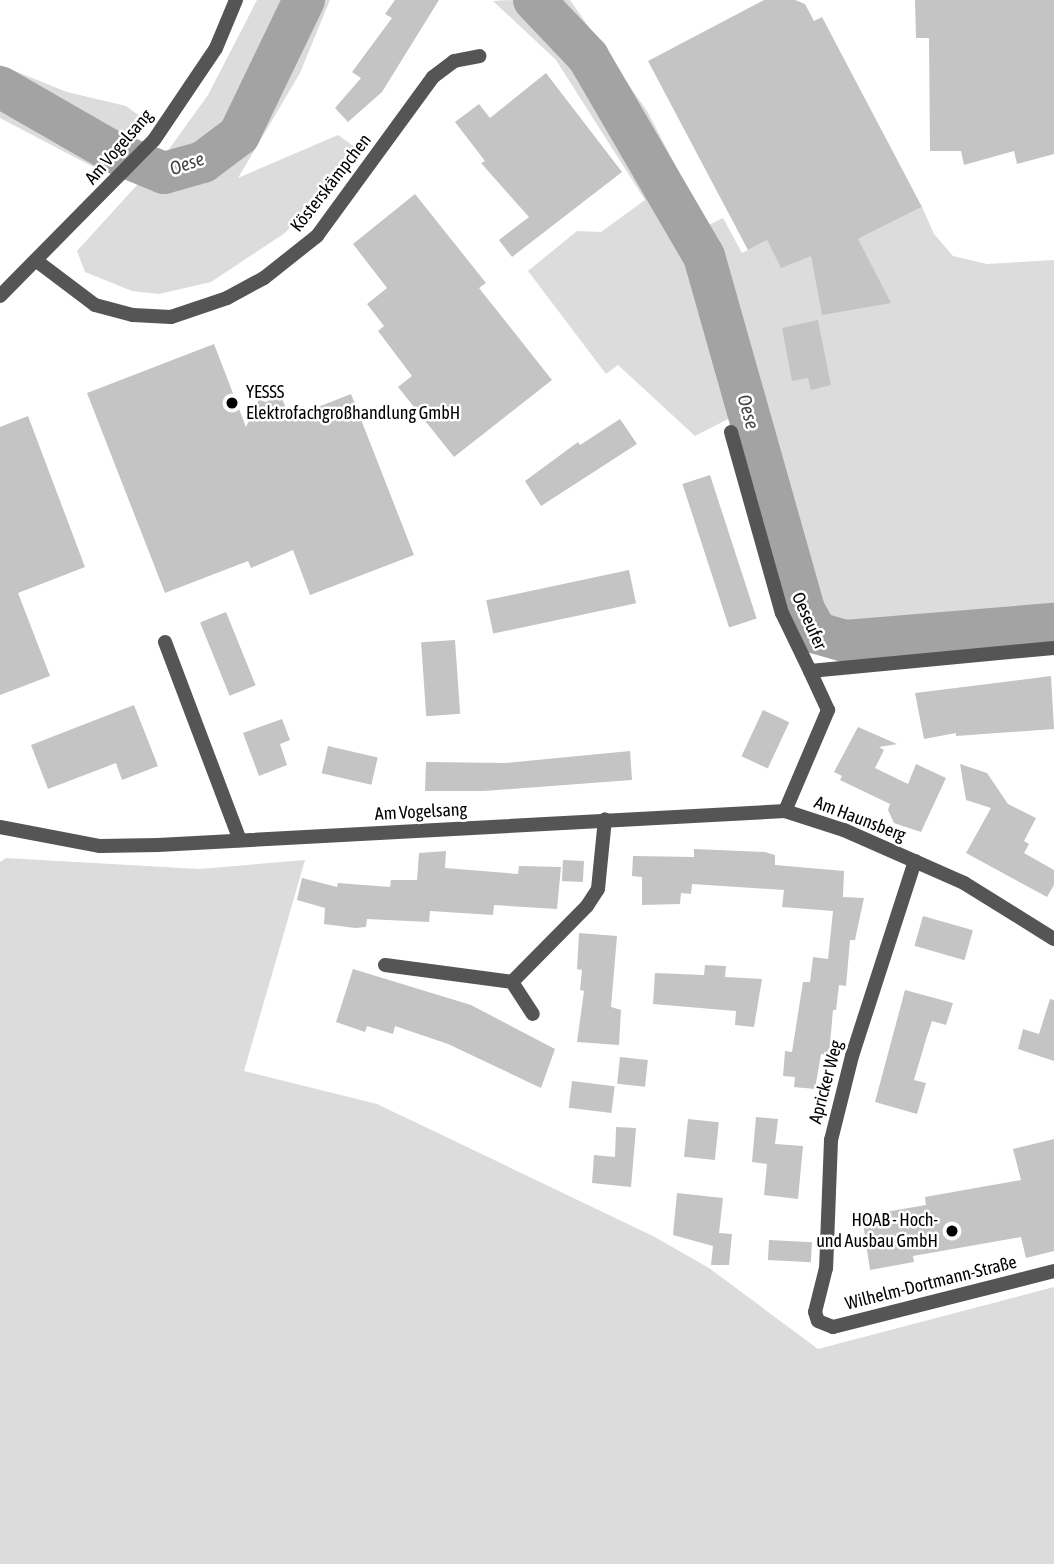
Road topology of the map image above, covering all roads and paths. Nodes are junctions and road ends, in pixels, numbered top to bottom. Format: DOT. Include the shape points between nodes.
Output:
graph roads {
  1 [pos="236,0"];
  2 [pos="480,56"];
  3 [pos="38,262"];
  4 [pos="0,296"];
  5 [pos="731,432"];
  6 [pos="165,642"];
  7 [pos="1054,648"];
  8 [pos="810,671"];
  9 [pos="785,811"];
  10 [pos="605,819"];
  11 [pos="0,827"];
  12 [pos="240,840"];
  13 [pos="915,861"];
  14 [pos="1054,939"];
  15 [pos="385,965"];
  16 [pos="512,982"];
  17 [pos="533,1014"];
  18 [pos="1054,1271"];
  19 [pos="818,1321"];
  1 -- 3 [label="street, Am Vogelsang" via="216,48 154,140"];
  2 -- 3 [label="street, Kösterskämpchen" via="454,61 433,77 379,156 299,253 219,302 171,317 133,315 95,305"];
  3 -- 4 [label="street, Am Vogelsang"];
  5 -- 8 [label="street, Oeseufer" via="782,613"];
  6 -- 12 [label="street"];
  7 -- 8 [label="street, Oeseufer"];
  8 -- 9 [label="street, Am Haunsberg" via="828,710"];
  9 -- 10 [label="street, Am Vogelsang"];
  9 -- 13 [label="street, Am Haunsberg"];
  10 -- 12 [label="street, Am Vogelsang"];
  10 -- 16 [label="street" via="598,889"];
  11 -- 12 [label="street, Am Vogelsang" via="100,846"];
  13 -- 14 [label="street, Am Haunsberg" via="1010,908"];
  13 -- 19 [label="street, Apricker Weg" via="852,1056 831,1140 826,1268 815,1312"];
  15 -- 16 [label="street"];
  16 -- 17 [label="street"];
  18 -- 19 [label="street, Wilhelm-Dortmann-Straße" via="834,1327"];
}
